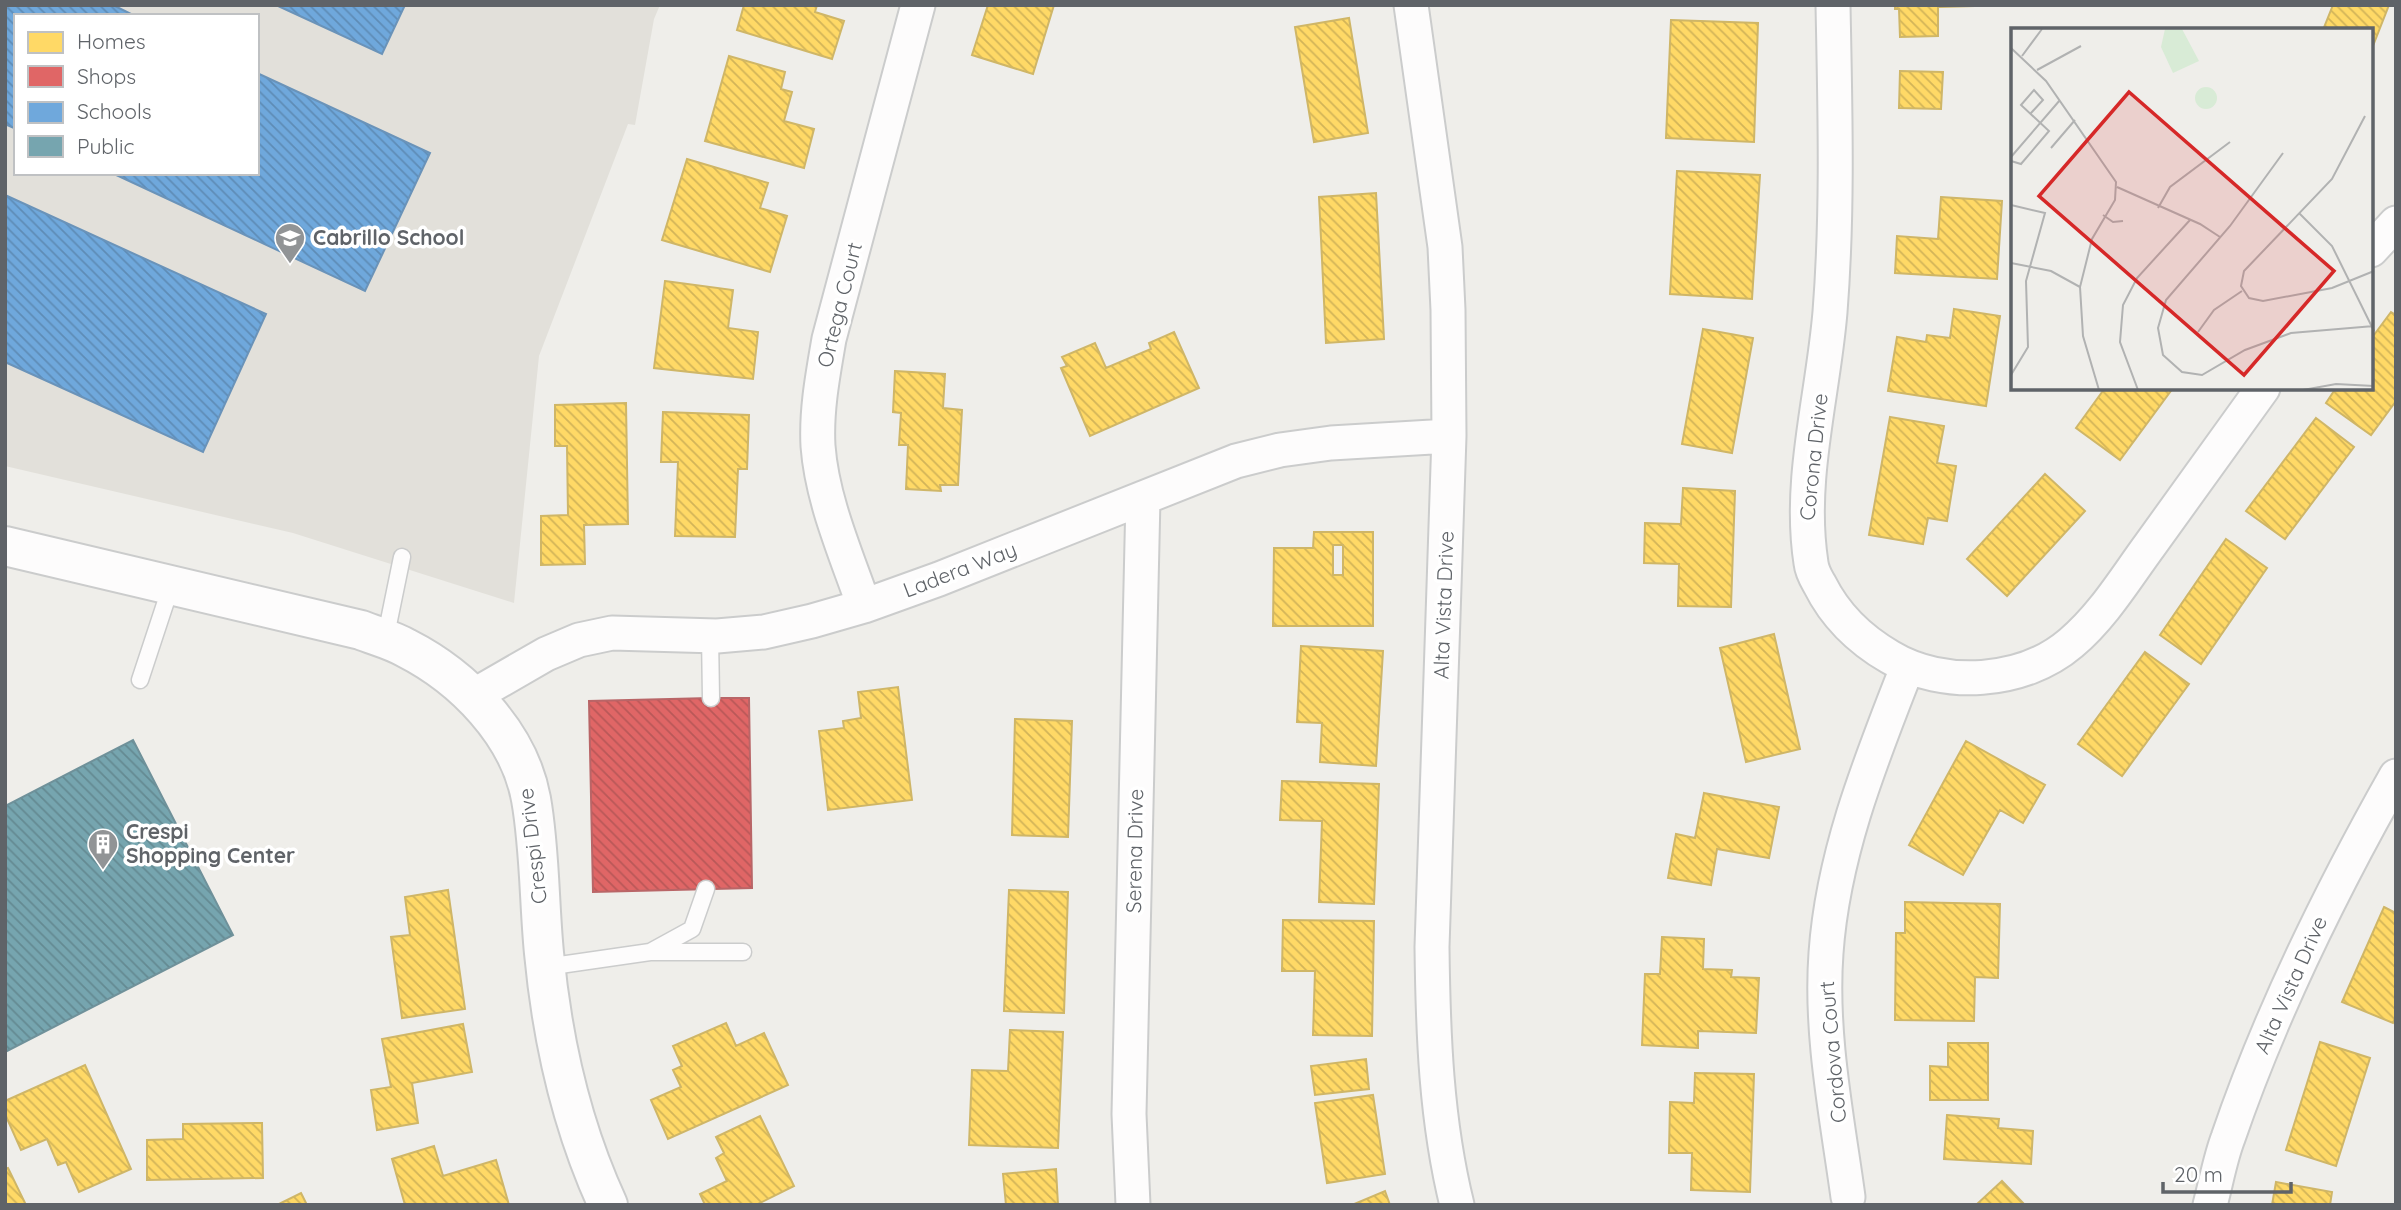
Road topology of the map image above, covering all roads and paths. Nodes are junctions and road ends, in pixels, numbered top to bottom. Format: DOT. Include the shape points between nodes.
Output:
graph roads {
  1 [pos="918,5"];
  2 [pos="1410,5"];
  3 [pos="1833,5"];
  4 [pos="2396,223"];
  5 [pos="2373,248"];
  6 [pos="2262,390"];
  7 [pos="1449,436"];
  8 [pos="1143,498"];
  9 [pos="5,546"];
  10 [pos="402,556"];
  11 [pos="171,585"];
  12 [pos="864,606"];
  13 [pos="710,635"];
  14 [pos="385,640"];
  15 [pos="1907,668"];
  16 [pos="140,680"];
  17 [pos="472,696"];
  18 [pos="711,698"];
  19 [pos="2396,775"];
  20 [pos="706,889"];
  21 [pos="650,952"];
  22 [pos="743,952"];
  23 [pos="546,967"];
  24 [pos="1848,1197"];
  25 [pos="608,1205"];
  26 [pos="1133,1205"];
  27 [pos="1457,1205"];
  28 [pos="2210,1205"];
  1 -- 12 [label="street, Ortega Court" via="820,392 818,445 827,496"];
  2 -- 7 [label="street, Alta Vista Drive" via="1445,247"];
  3 -- 15 [label="street, Corona Drive" via="1835,253 1807,482 1806,525 1812,569 1832,608 1866,643"];
  4 -- 5 [label="street"];
  6 -- 15 [label="street, Corona Drive" via="2102,611 2070,644 2032,668 1990,677 1944,677"];
  7 -- 8 [label="street, Ladera Way" via="1280,450 1236,461"];
  7 -- 27 [label="street, Alta Vista Drive" via="1432,947 1438,1100"];
  8 -- 12 [label="street, Ladera Way"];
  8 -- 26 [label="street, Serena Drive" via="1129,1114"];
  9 -- 11 [label="street, Crespi Drive"];
  10 -- 14 [label="lane"];
  11 -- 14 [label="street, Crespi Drive" via="361,630"];
  11 -- 16 [label="lane"];
  12 -- 13 [label="street, Ladera Way" via="764,632"];
  13 -- 17 [label="street, Ladera Way" via="611,634 579,640"];
  13 -- 18 [label="lane"];
  14 -- 17 [label="street, Crespi Drive" via="438,668"];
  15 -- 24 [label="street, Cordova Court" via="1850,820 1826,953 1825,1013"];
  17 -- 23 [label="street, Crespi Drive" via="499,727 519,761 531,797"];
  19 -- 28 [label="street, Alta Vista Drive" via="2354,849 2264,1044 2227,1139"];
  20 -- 21 [label="lane" via="692,929"];
  21 -- 22 [label="lane"];
  21 -- 23 [label="lane"];
  23 -- 25 [label="street, Crespi Drive" via="556,1040 571,1101"];
}
